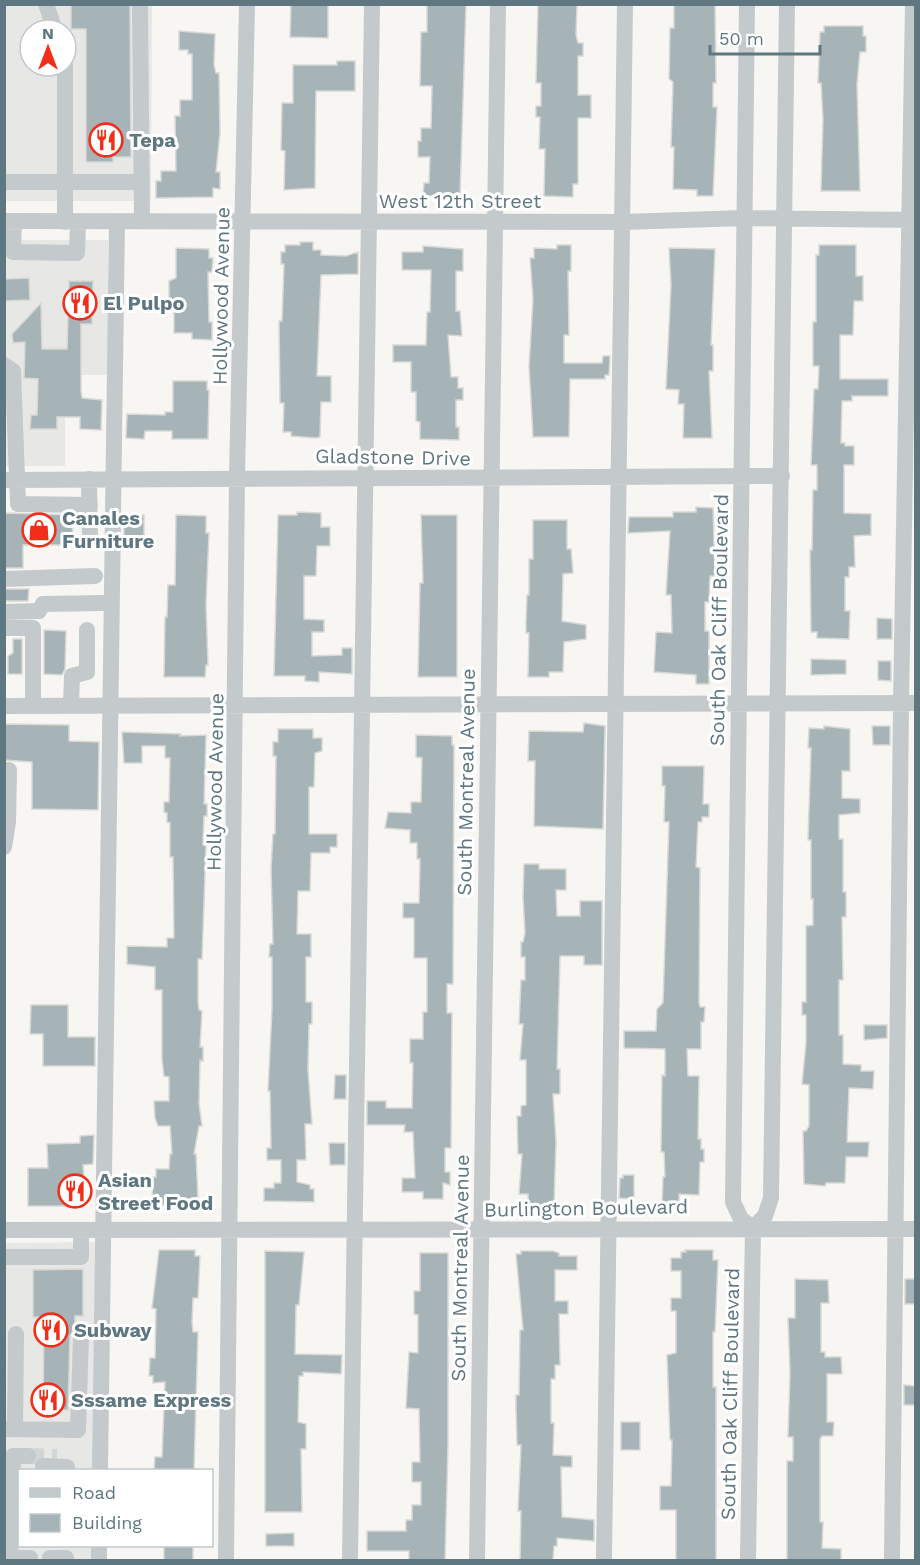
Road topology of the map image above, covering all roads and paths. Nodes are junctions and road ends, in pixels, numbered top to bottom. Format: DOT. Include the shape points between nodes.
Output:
graph roads {
  1 [pos="140,4"];
  2 [pos="247,4"];
  3 [pos="372,4"];
  4 [pos="498,4"];
  5 [pos="625,4"];
  6 [pos="747,4"];
  7 [pos="786,4"];
  8 [pos="913,4"];
  9 [pos="65,78"];
  10 [pos="4,182"];
  11 [pos="65,182"];
  12 [pos="141,182"];
  13 [pos="744,218"];
  14 [pos="785,219"];
  15 [pos="244,220"];
  16 [pos="913,220"];
  17 [pos="9,221"];
  18 [pos="142,221"];
  19 [pos="369,221"];
  20 [pos="72,222"];
  21 [pos="117,222"];
  22 [pos="622,222"];
  23 [pos="495,223"];
  24 [pos="9,255"];
  25 [pos="4,365"];
  26 [pos="742,476"];
  27 [pos="782,476"];
  28 [pos="237,477"];
  29 [pos="617,477"];
  30 [pos="115,478"];
  31 [pos="364,478"];
  32 [pos="11,479"];
  33 [pos="89,479"];
  34 [pos="491,479"];
  35 [pos="90,505"];
  36 [pos="90,540"];
  37 [pos="95,576"];
  38 [pos="4,579"];
  39 [pos="103,603"];
  40 [pos="4,612"];
  41 [pos="4,628"];
  42 [pos="87,630"];
  43 [pos="488,703"];
  44 [pos="614,703"];
  45 [pos="738,703"];
  46 [pos="776,703"];
  47 [pos="908,703"];
  48 [pos="362,704"];
  49 [pos="237,705"];
  50 [pos="4,706"];
  51 [pos="33,706"];
  52 [pos="71,706"];
  53 [pos="111,706"];
  54 [pos="7,770"];
  55 [pos="4,847"];
  56 [pos="753,1228"];
  57 [pos="608,1229"];
  58 [pos="896,1229"];
  59 [pos="915,1229"];
  60 [pos="4,1230"];
  61 [pos="481,1230"];
  62 [pos="25,1231"];
  63 [pos="81,1231"];
  64 [pos="104,1231"];
  65 [pos="229,1231"];
  66 [pos="354,1232"];
  67 [pos="25,1256"];
  68 [pos="4,1257"];
  69 [pos="16,1334"];
  70 [pos="81,1336"];
  71 [pos="10,1429"];
  72 [pos="64,1465"];
  73 [pos="35,1469"];
  74 [pos="100,1469"];
  75 [pos="18,1493"];
  76 [pos="14,1522"];
  77 [pos="30,1558"];
  78 [pos="10,1559"];
  79 [pos="226,1560"];
  80 [pos="350,1560"];
  81 [pos="477,1560"];
  82 [pos="604,1560"];
  83 [pos="748,1560"];
  84 [pos="892,1560"];
  1 -- 12 [label="street"];
  2 -- 15 [label="street, Hollywood Avenue"];
  3 -- 19 [label="street"];
  4 -- 23 [label="street, South Montreal Avenue"];
  5 -- 22 [label="street"];
  6 -- 13 [label="street, South Oak Cliff Boulevard"];
  7 -- 14 [label="street"];
  8 -- 16 [label="street"];
  9 -- 11 [label="street"];
  10 -- 11 [label="street"];
  11 -- 12 [label="street"];
  11 -- 20 [label="street"];
  12 -- 18 [label="street"];
  13 -- 14 [label="street, West 12th Street"];
  13 -- 22 [label="street, West 12th Street"];
  13 -- 26 [label="street, South Oak Cliff Boulevard"];
  14 -- 16 [label="street, West 12th Street"];
  14 -- 27 [label="street"];
  15 -- 18 [label="street, West 12th Street"];
  15 -- 19 [label="street, West 12th Street"];
  15 -- 28 [label="street, Hollywood Avenue"];
  16 -- 47 [label="street"];
  17 -- 20 [label="street, West 12th Street"];
  17 -- 24 [label="street"];
  18 -- 21 [label="street, West 12th Street"];
  19 -- 23 [label="street, West 12th Street"];
  19 -- 31 [label="street"];
  20 -- 21 [label="street, West 12th Street"];
  20 -- 24 [label="street" via="77,253"];
  21 -- 30 [label="street"];
  22 -- 23 [label="street, West 12th Street"];
  22 -- 29 [label="street"];
  23 -- 34 [label="street, South Montreal Avenue"];
  25 -- 32 [label="street" via="13,371"];
  26 -- 27 [label="street, Gladstone Drive"];
  26 -- 29 [label="street, Gladstone Drive"];
  26 -- 45 [label="street, South Oak Cliff Boulevard"];
  27 -- 46 [label="street"];
  28 -- 30 [label="street, Gladstone Drive"];
  28 -- 31 [label="street, Gladstone Drive"];
  28 -- 49 [label="street, Hollywood Avenue"];
  29 -- 34 [label="street, Gladstone Drive"];
  29 -- 44 [label="street"];
  30 -- 33 [label="street, Gladstone Drive"];
  30 -- 53 [label="street"];
  31 -- 34 [label="street, Gladstone Drive"];
  31 -- 48 [label="street"];
  32 -- 33 [label="street, Gladstone Drive"];
  32 -- 35 [label="street" via="18,504"];
  33 -- 35 [label="street"];
  34 -- 43 [label="street, South Montreal Avenue"];
  35 -- 36 [label="street"];
  37 -- 38 [label="street"];
  39 -- 40 [label="street" via="44,604 39,611"];
  41 -- 51 [label="street" via="33,628"];
  42 -- 52 [label="street" via="87,672 72,676"];
  43 -- 44 [label="street"];
  43 -- 48 [label="street"];
  43 -- 61 [label="street, South Montreal Avenue"];
  44 -- 45 [label="street"];
  44 -- 57 [label="street"];
  45 -- 46 [label="street"];
  45 -- 56 [label="street, South Oak Cliff Boulevard" via="733,1202 741,1219"];
  46 -- 47 [label="street"];
  46 -- 56 [label="street" via="771,1198 765,1216"];
  47 -- 58 [label="street"];
  48 -- 49 [label="street"];
  48 -- 66 [label="street"];
  49 -- 53 [label="street"];
  49 -- 65 [label="street, Hollywood Avenue"];
  50 -- 51 [label="street"];
  51 -- 52 [label="street"];
  52 -- 53 [label="street"];
  53 -- 64 [label="street"];
  54 -- 55 [label="street" via="8,822"];
  56 -- 57 [label="street, Burlington Boulevard"];
  56 -- 58 [label="street, Burlington Boulevard"];
  56 -- 83 [label="street, South Oak Cliff Boulevard"];
  57 -- 61 [label="street, Burlington Boulevard"];
  57 -- 82 [label="street"];
  58 -- 59 [label="street, Burlington Boulevard"];
  58 -- 84 [label="street"];
  60 -- 62 [label="street, Burlington Boulevard"];
  61 -- 66 [label="street, Burlington Boulevard"];
  61 -- 81 [label="street, South Montreal Avenue"];
  62 -- 63 [label="street, Burlington Boulevard"];
  62 -- 67 [label="street"];
  63 -- 64 [label="street, Burlington Boulevard"];
  63 -- 67 [label="street" via="81,1257"];
  64 -- 65 [label="street, Burlington Boulevard"];
  64 -- 74 [label="street"];
  65 -- 66 [label="street, Burlington Boulevard"];
  65 -- 79 [label="street, Hollywood Avenue"];
  66 -- 80 [label="street"];
  67 -- 68 [label="street"];
  69 -- 71 [label="street"];
  70 -- 71 [label="street" via="78,1430"];
  72 -- 73 [label="street"];
  75 -- 76 [label="street"];
  76 -- 78 [label="street"];
  77 -- 78 [label="street"];
}
